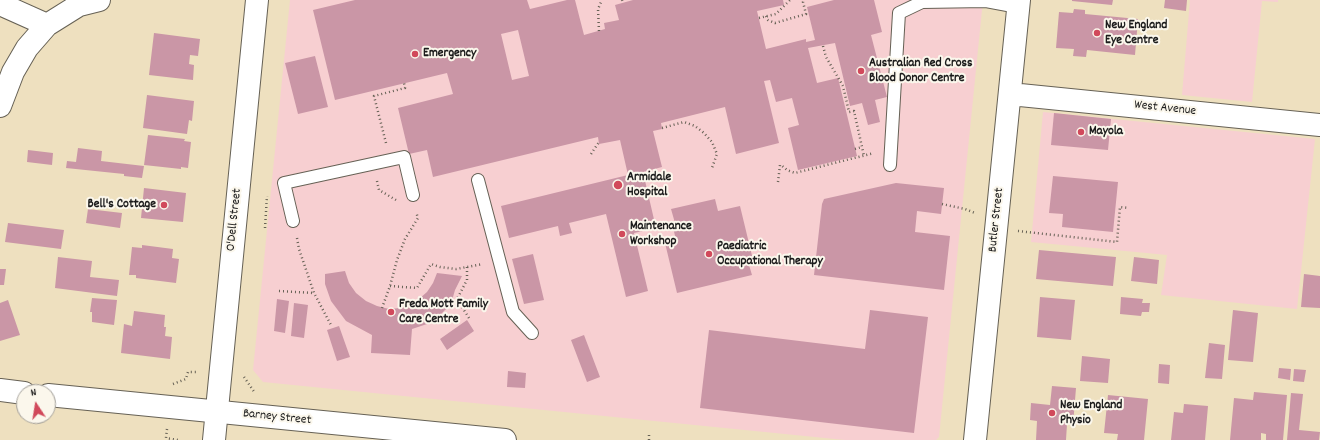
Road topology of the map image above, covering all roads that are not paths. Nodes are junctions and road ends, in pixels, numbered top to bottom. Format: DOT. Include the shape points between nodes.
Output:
graph roads {
  1 [pos="99,0"];
  2 [pos="257,0"];
  3 [pos="0,4"];
  4 [pos="1018,4"];
  5 [pos="46,25"];
  6 [pos="1010,94"];
  7 [pos="0,106"];
  8 [pos="1320,125"];
  9 [pos="890,165"];
  10 [pos="478,180"];
  11 [pos="413,195"];
  12 [pos="293,221"];
  13 [pos="532,333"];
  14 [pos="0,390"];
  15 [pos="16,392"];
  16 [pos="56,396"];
  17 [pos="216,412"];
  18 [pos="214,440"];
  19 [pos="505,440"];
  20 [pos="975,440"];
  1 -- 5 [label="street" via="79,5"];
  2 -- 17 [label="street, O'Dell Street"];
  3 -- 5 [label="street"];
  4 -- 6 [label="street, Butler Street"];
  4 -- 9 [label="lane" via="986,1 922,2 899,13"];
  5 -- 7 [label="street" via="27,48 13,72"];
  6 -- 8 [label="street, West Avenue"];
  6 -- 20 [label="street, Butler Street"];
  10 -- 13 [label="lane" via="513,312"];
  11 -- 12 [label="lane" via="404,157 284,183"];
  14 -- 15 [label="street"];
  16 -- 17 [label="street, Barney Street"];
  17 -- 18 [label="street, O'Dell Street"];
  17 -- 19 [label="street, Barney Street"];
}
